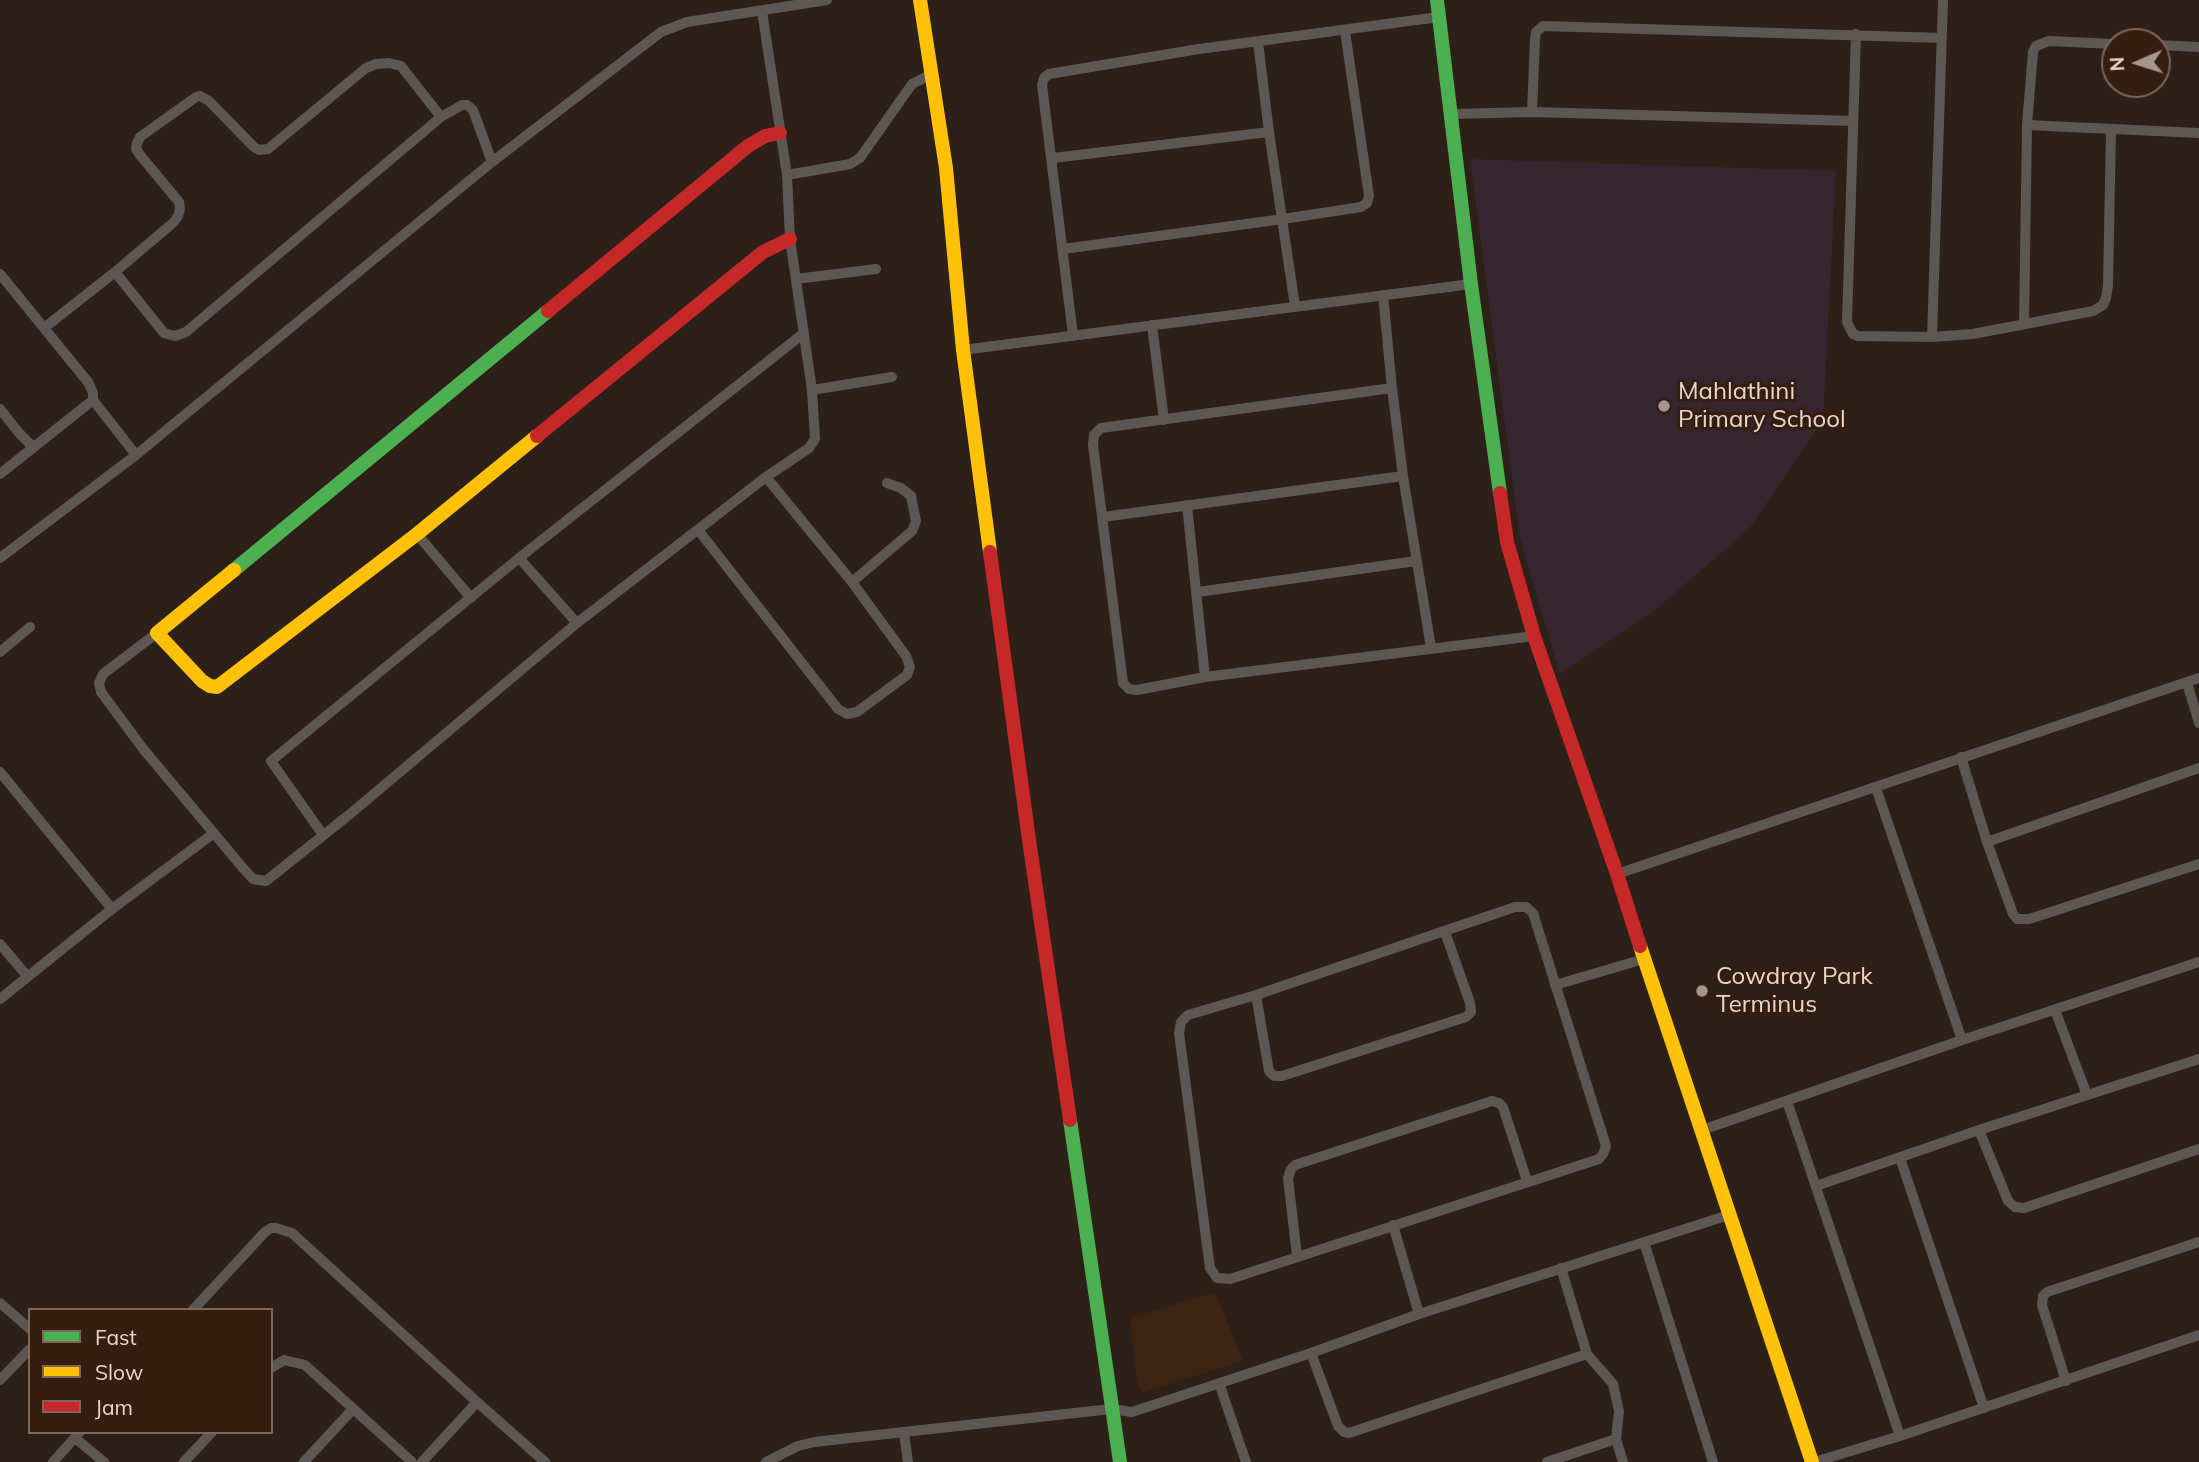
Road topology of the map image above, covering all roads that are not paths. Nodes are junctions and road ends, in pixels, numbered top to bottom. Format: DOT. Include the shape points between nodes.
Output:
graph roads {
  1 [pos="827,0"];
  2 [pos="920,0"];
  3 [pos="1437,0"];
  4 [pos="1944,0"];
  5 [pos="762,11"];
  6 [pos="1439,17"];
  7 [pos="1345,31"];
  8 [pos="1856,34"];
  9 [pos="1942,38"];
  10 [pos="1258,42"];
  11 [pos="2101,43"];
  12 [pos="2171,46"];
  13 [pos="2199,47"];
  14 [pos="932,74"];
  15 [pos="1532,112"];
  16 [pos="1451,114"];
  17 [pos="441,117"];
  18 [pos="1853,121"];
  19 [pos="2028,125"];
  20 [pos="2111,130"];
  21 [pos="1269,132"];
  22 [pos="780,133"];
  23 [pos="2199,133"];
  24 [pos="1053,158"];
  25 [pos="492,162"];
  26 [pos="787,176"];
  27 [pos="1283,219"];
  28 [pos="790,239"];
  29 [pos="1063,250"];
  30 [pos="876,269"];
  31 [pos="115,272"];
  32 [pos="0,274"];
  33 [pos="796,279"];
  34 [pos="1471,284"];
  35 [pos="1383,295"];
  36 [pos="1295,306"];
  37 [pos="2024,324"];
  38 [pos="1152,325"];
  39 [pos="44,328"];
  40 [pos="804,333"];
  41 [pos="1073,335"];
  42 [pos="1932,337"];
  43 [pos="963,350"];
  44 [pos="892,377"];
  45 [pos="1392,388"];
  46 [pos="812,390"];
  47 [pos="93,400"];
  48 [pos="0,409"];
  49 [pos="1164,420"];
  50 [pos="33,447"];
  51 [pos="136,456"];
  52 [pos="0,474"];
  53 [pos="1404,476"];
  54 [pos="766,477"];
  55 [pos="887,483"];
  56 [pos="1187,505"];
  57 [pos="1103,517"];
  58 [pos="699,531"];
  59 [pos="417,534"];
  60 [pos="0,558"];
  61 [pos="519,558"];
  62 [pos="1416,561"];
  63 [pos="852,582"];
  64 [pos="1198,592"];
  65 [pos="471,598"];
  66 [pos="578,623"];
  67 [pos="30,627"];
  68 [pos="157,633"];
  69 [pos="1534,636"];
  70 [pos="1432,648"];
  71 [pos="0,652"];
  72 [pos="1205,677"];
  73 [pos="2199,678"];
  74 [pos="2187,683"];
  75 [pos="2199,723"];
  76 [pos="1961,757"];
  77 [pos="2199,768"];
  78 [pos="0,772"];
  79 [pos="1876,788"];
  80 [pos="215,833"];
  81 [pos="323,835"];
  82 [pos="1987,842"];
  83 [pos="2199,864"];
  84 [pos="1617,874"];
  85 [pos="112,909"];
  86 [pos="1445,932"];
  87 [pos="0,944"];
  88 [pos="1644,959"];
  89 [pos="2199,962"];
  90 [pos="27,976"];
  91 [pos="1555,985"];
  92 [pos="1256,995"];
  93 [pos="0,999"];
  94 [pos="2055,1010"];
  95 [pos="1962,1040"];
  96 [pos="2199,1059"];
  97 [pos="2087,1095"];
  98 [pos="1787,1101"];
  99 [pos="1702,1130"];
  100 [pos="1979,1130"];
  101 [pos="2199,1149"];
  102 [pos="1900,1158"];
  103 [pos="1527,1181"];
  104 [pos="1816,1186"];
  105 [pos="1729,1215"];
  106 [pos="1393,1226"];
  107 [pos="1644,1242"];
  108 [pos="2199,1242"];
  109 [pos="1297,1256"];
  110 [pos="1561,1268"];
  111 [pos="0,1303"];
  112 [pos="194,1308"];
  113 [pos="1419,1314"];
  114 [pos="28,1327"];
  115 [pos="2199,1335"];
  116 [pos="28,1351"];
  117 [pos="1311,1353"];
  118 [pos="1587,1354"];
  119 [pos="273,1367"];
  120 [pos="0,1380"];
  121 [pos="2066,1381"];
  122 [pos="1219,1383"];
  123 [pos="477,1402"];
  124 [pos="1984,1408"];
  125 [pos="353,1409"];
  126 [pos="1111,1409"];
  127 [pos="904,1433"];
  128 [pos="210,1434"];
  129 [pos="77,1435"];
  130 [pos="1900,1436"];
  131 [pos="1616,1439"];
  132 [pos="52,1462"];
  133 [pos="104,1462"];
  134 [pos="184,1462"];
  135 [pos="304,1462"];
  136 [pos="412,1462"];
  137 [pos="422,1462"];
  138 [pos="545,1462"];
  139 [pos="766,1462"];
  140 [pos="908,1462"];
  141 [pos="1120,1462"];
  142 [pos="1246,1462"];
  143 [pos="1547,1462"];
  144 [pos="1623,1462"];
  145 [pos="1713,1462"];
  146 [pos="1813,1462"];
  1 -- 5 [label="street"];
  2 -- 14 [label="street"];
  3 -- 6 [label="street"];
  4 -- 9 [label="street"];
  5 -- 22 [label="street"];
  5 -- 25 [label="street" via="687,22 661,32"];
  6 -- 7 [label="street"];
  6 -- 16 [label="street"];
  7 -- 10 [label="street"];
  7 -- 27 [label="street" via="1367,203"];
  8 -- 9 [label="street"];
  8 -- 15 [label="street" via="1543,26 1535,39"];
  8 -- 18 [label="street"];
  9 -- 42 [label="street"];
  10 -- 21 [label="street"];
  10 -- 24 [label="street" via="1049,74 1042,85"];
  11 -- 19 [label="street" via="2049,41 2036,46"];
  12 -- 13 [label="street"];
  14 -- 26 [label="street" via="912,84 860,158"];
  14 -- 43 [label="street"];
  15 -- 16 [label="street"];
  15 -- 18 [label="street"];
  16 -- 34 [label="street"];
  17 -- 25 [label="street" via="462,105 473,110"];
  17 -- 31 [label="street" via="186,332 164,333"];
  17 -- 31 [label="street" via="401,66 389,63 366,68 268,149 254,147 209,101 196,97 136,143 180,209 174,222"];
  18 -- 42 [label="street" via="1847,322 1858,336"];
  19 -- 20 [label="street"];
  19 -- 37 [label="street"];
  20 -- 23 [label="street"];
  20 -- 37 [label="street" via="2108,286 2103,305"];
  21 -- 24 [label="street"];
  21 -- 27 [label="street"];
  22 -- 26 [label="street"];
  22 -- 68 [label="street" via="748,146"];
  24 -- 29 [label="street"];
  25 -- 51 [label="street"];
  26 -- 28 [label="street"];
  27 -- 29 [label="street"];
  27 -- 36 [label="street"];
  28 -- 33 [label="street"];
  28 -- 59 [label="street" via="762,252"];
  29 -- 41 [label="street"];
  30 -- 33 [label="street"];
  31 -- 39 [label="street"];
  32 -- 39 [label="street"];
  33 -- 40 [label="street"];
  34 -- 35 [label="street"];
  34 -- 69 [label="street" via="1507,542"];
  35 -- 36 [label="street"];
  35 -- 45 [label="street"];
  36 -- 38 [label="street"];
  37 -- 42 [label="street"];
  38 -- 41 [label="street"];
  38 -- 49 [label="street"];
  39 -- 47 [label="street" via="88,382"];
  40 -- 46 [label="street"];
  40 -- 61 [label="street"];
  41 -- 43 [label="street"];
  43 -- 126 [label="street"];
  44 -- 46 [label="street"];
  45 -- 49 [label="street"];
  45 -- 53 [label="street"];
  46 -- 54 [label="street" via="815,439"];
  47 -- 50 [label="street"];
  47 -- 51 [label="street"];
  48 -- 50 [label="street"];
  49 -- 57 [label="street" via="1101,428 1094,435"];
  50 -- 52 [label="street"];
  51 -- 60 [label="street"];
  53 -- 56 [label="street"];
  53 -- 62 [label="street"];
  54 -- 58 [label="street"];
  54 -- 63 [label="street"];
  55 -- 63 [label="street" via="911,496 916,521 912,531"];
  56 -- 57 [label="street"];
  56 -- 64 [label="street"];
  57 -- 72 [label="street" via="1123,683 1137,690"];
  58 -- 63 [label="street" via="838,709 847,713 857,712 907,675 910,667"];
  58 -- 66 [label="street"];
  59 -- 65 [label="street"];
  59 -- 68 [label="street" via="217,687 202,681"];
  61 -- 65 [label="street"];
  61 -- 66 [label="street"];
  62 -- 64 [label="street"];
  62 -- 70 [label="street"];
  64 -- 72 [label="street"];
  65 -- 81 [label="street" via="271,761"];
  66 -- 81 [label="street"];
  67 -- 71 [label="street"];
  68 -- 80 [label="street" via="103,674 101,692"];
  69 -- 70 [label="street"];
  69 -- 84 [label="street"];
  70 -- 72 [label="street"];
  73 -- 74 [label="street"];
  74 -- 75 [label="street"];
  74 -- 76 [label="street"];
  76 -- 79 [label="street"];
  76 -- 82 [label="street"];
  77 -- 82 [label="street"];
  78 -- 85 [label="street"];
  79 -- 84 [label="street"];
  79 -- 95 [label="street"];
  80 -- 81 [label="street" via="253,879 266,881"];
  80 -- 85 [label="street"];
  82 -- 83 [label="street" via="2013,914 2024,920"];
  84 -- 88 [label="street"];
  85 -- 90 [label="street"];
  86 -- 91 [label="street" via="1526,907 1533,913"];
  86 -- 92 [label="street"];
  86 -- 92 [label="street" via="1470,1003 1466,1017 1274,1076 1269,1070"];
  87 -- 90 [label="street"];
  88 -- 91 [label="street"];
  88 -- 99 [label="street"];
  89 -- 94 [label="street"];
  90 -- 93 [label="street"];
  91 -- 103 [label="street" via="1606,1146 1599,1159"];
  92 -- 109 [label="street" via="1188,1015 1179,1032 1210,1268 1224,1280"];
  94 -- 95 [label="street"];
  94 -- 97 [label="street"];
  95 -- 98 [label="street"];
  96 -- 97 [label="street"];
  97 -- 100 [label="street"];
  98 -- 99 [label="street"];
  98 -- 104 [label="street"];
  99 -- 105 [label="street"];
  100 -- 101 [label="street" via="2008,1201 2024,1208"];
  100 -- 102 [label="street"];
  102 -- 104 [label="street"];
  102 -- 124 [label="street"];
  103 -- 106 [label="street"];
  103 -- 109 [label="street" via="1503,1107 1492,1101 1295,1165 1288,1178"];
  104 -- 130 [label="street"];
  105 -- 107 [label="street"];
  105 -- 146 [label="street"];
  106 -- 109 [label="street"];
  106 -- 113 [label="street"];
  107 -- 110 [label="street"];
  107 -- 145 [label="street"];
  108 -- 121 [label="street" via="2043,1296"];
  110 -- 113 [label="street"];
  110 -- 118 [label="street"];
  111 -- 114 [label="street"];
  112 -- 123 [label="street" via="264,1233 282,1229 292,1233"];
  113 -- 117 [label="street"];
  115 -- 121 [label="street"];
  116 -- 120 [label="street"];
  117 -- 118 [label="street" via="1338,1426 1349,1433"];
  117 -- 122 [label="street"];
  118 -- 131 [label="street" via="1613,1384 1619,1411"];
  119 -- 125 [label="street" via="284,1360 305,1365"];
  121 -- 124 [label="street"];
  122 -- 126 [label="street" via="1132,1412"];
  122 -- 142 [label="street"];
  123 -- 137 [label="street"];
  123 -- 138 [label="street"];
  124 -- 130 [label="street"];
  125 -- 135 [label="street"];
  125 -- 136 [label="street"];
  126 -- 127 [label="street"];
  126 -- 141 [label="street"];
  127 -- 139 [label="street" via="814,1442"];
  127 -- 140 [label="street"];
  128 -- 134 [label="street"];
  129 -- 132 [label="street"];
  129 -- 133 [label="street"];
  130 -- 146 [label="street"];
  131 -- 143 [label="street"];
  131 -- 144 [label="street"];
}
